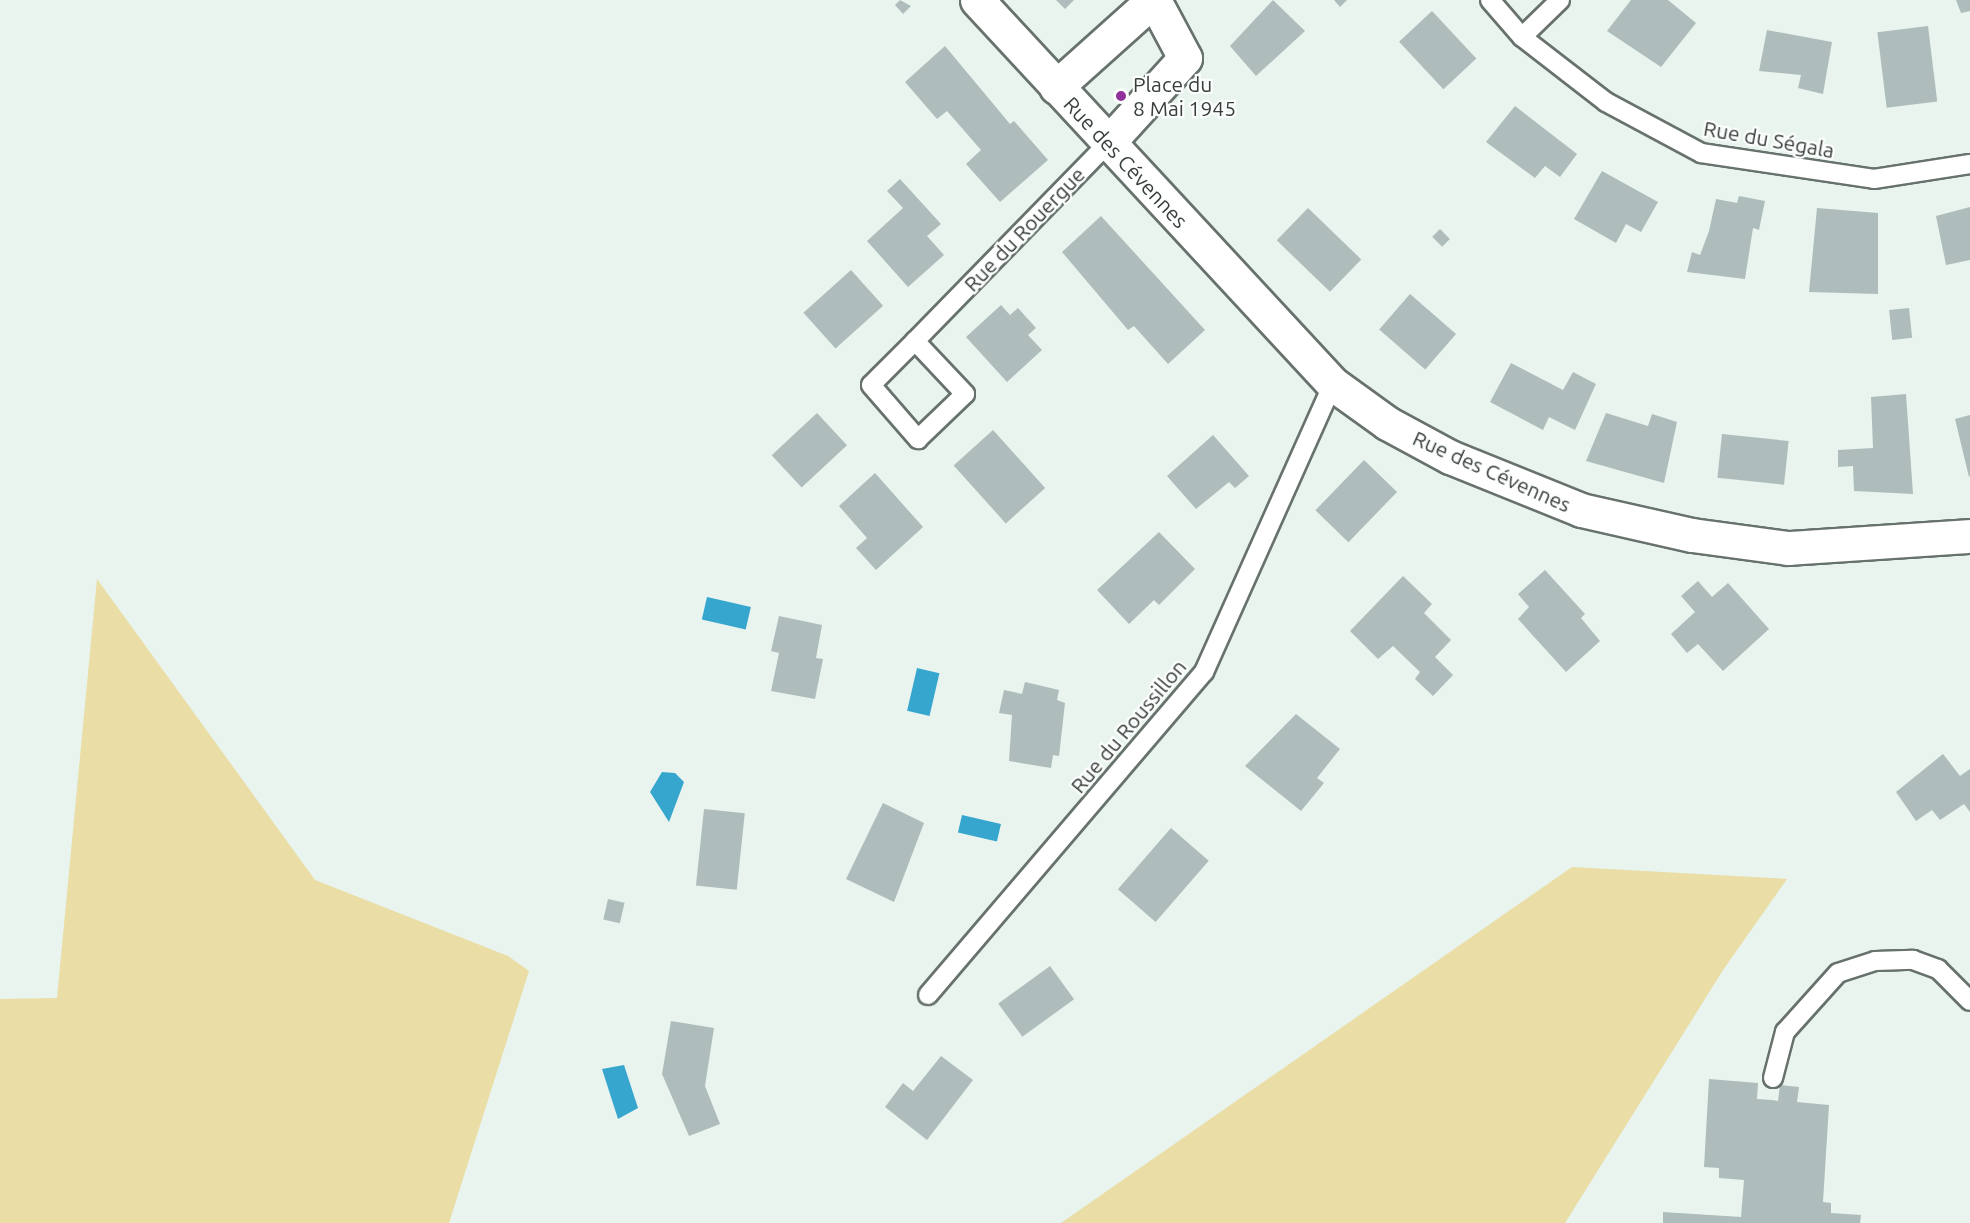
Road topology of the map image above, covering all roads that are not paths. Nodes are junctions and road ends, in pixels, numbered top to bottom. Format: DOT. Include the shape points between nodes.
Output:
graph roads {
  1 [pos="977,0"];
  2 [pos="1153,0"];
  3 [pos="1490,0"];
  4 [pos="1560,0"];
  5 [pos="1522,37"];
  6 [pos="1056,87"];
  7 [pos="1107,144"];
  8 [pos="1970,164"];
  9 [pos="915,341"];
  10 [pos="1333,384"];
  11 [pos="1970,536"];
  12 [pos="928,995"];
  13 [pos="1970,1001"];
  14 [pos="1773,1078"];
  1 -- 6 [label="street, Rue des Cévennes"];
  2 -- 6 [label="street, Rue du Rouergue"];
  2 -- 7 [label="street, Rue du Rouergue" via="1185,58"];
  3 -- 5 [label="lane, Rue du Ségala"];
  4 -- 5 [label="lane"];
  5 -- 8 [label="lane, Rue du Ségala" via="1606,102 1701,153 1874,179"];
  6 -- 7 [label="street, Rue des Cévennes"];
  7 -- 9 [label="lane, Rue du Rouergue"];
  7 -- 10 [label="street, Rue des Cévennes"];
  9 -- 9 [label="lane, Rue du Rouergue" via="870,385 918,439 965,394"];
  10 -- 11 [label="street, Rue des Cévennes" via="1387,423 1450,457 1581,510 1692,535 1788,549"];
  10 -- 12 [label="lane, Rue du Roussillon" via="1204,672"];
  13 -- 14 [label="lane" via="1938,969 1913,960 1875,961 1838,973 1785,1032"];
}
